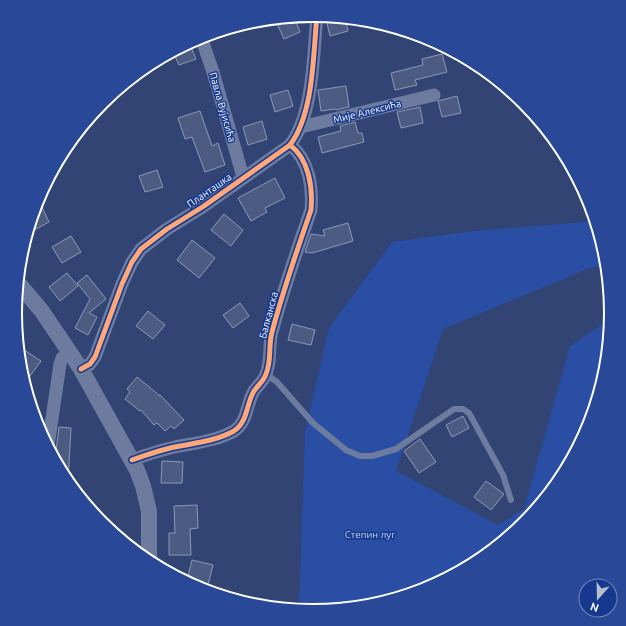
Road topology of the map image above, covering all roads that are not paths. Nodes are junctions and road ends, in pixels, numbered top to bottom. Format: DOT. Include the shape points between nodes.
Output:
graph roads {
  1 [pos="316,22"];
  2 [pos="203,43"];
  3 [pos="434,95"];
  4 [pos="301,127"];
  5 [pos="290,145"];
  6 [pos="243,177"];
  7 [pos="23,289"];
  8 [pos="70,353"];
  9 [pos="81,370"];
  10 [pos="266,374"];
  11 [pos="49,436"];
  12 [pos="132,460"];
  13 [pos="511,500"];
  14 [pos="149,554"];
  1 -- 4 [label="street, Планташка" via="309,94"];
  2 -- 6 [label="street, Павла Вујисића"];
  3 -- 4 [label="street, Мије Алексића"];
  4 -- 5 [label="street, Планташка"];
  5 -- 6 [label="street, Планташка"];
  5 -- 10 [label="street, Балканска" via="302,157 309,179 311,210 274,325 269,345 270,362"];
  6 -- 9 [label="street, Планташка" via="141,249 122,284 95,356 90,364"];
  7 -- 8 [label="street" via="41,310"];
  8 -- 9 [label="street"];
  8 -- 11 [label="street" via="62,358 60,364"];
  9 -- 12 [label="street"];
  10 -- 12 [label="street, Балканска" via="254,391 245,418 233,431 210,440"];
  10 -- 13 [label="lane" via="277,382 313,423 346,450 360,456 372,456 396,449 454,409 463,409 469,414 503,475"];
  12 -- 14 [label="street" via="143,486 149,511"];
}
